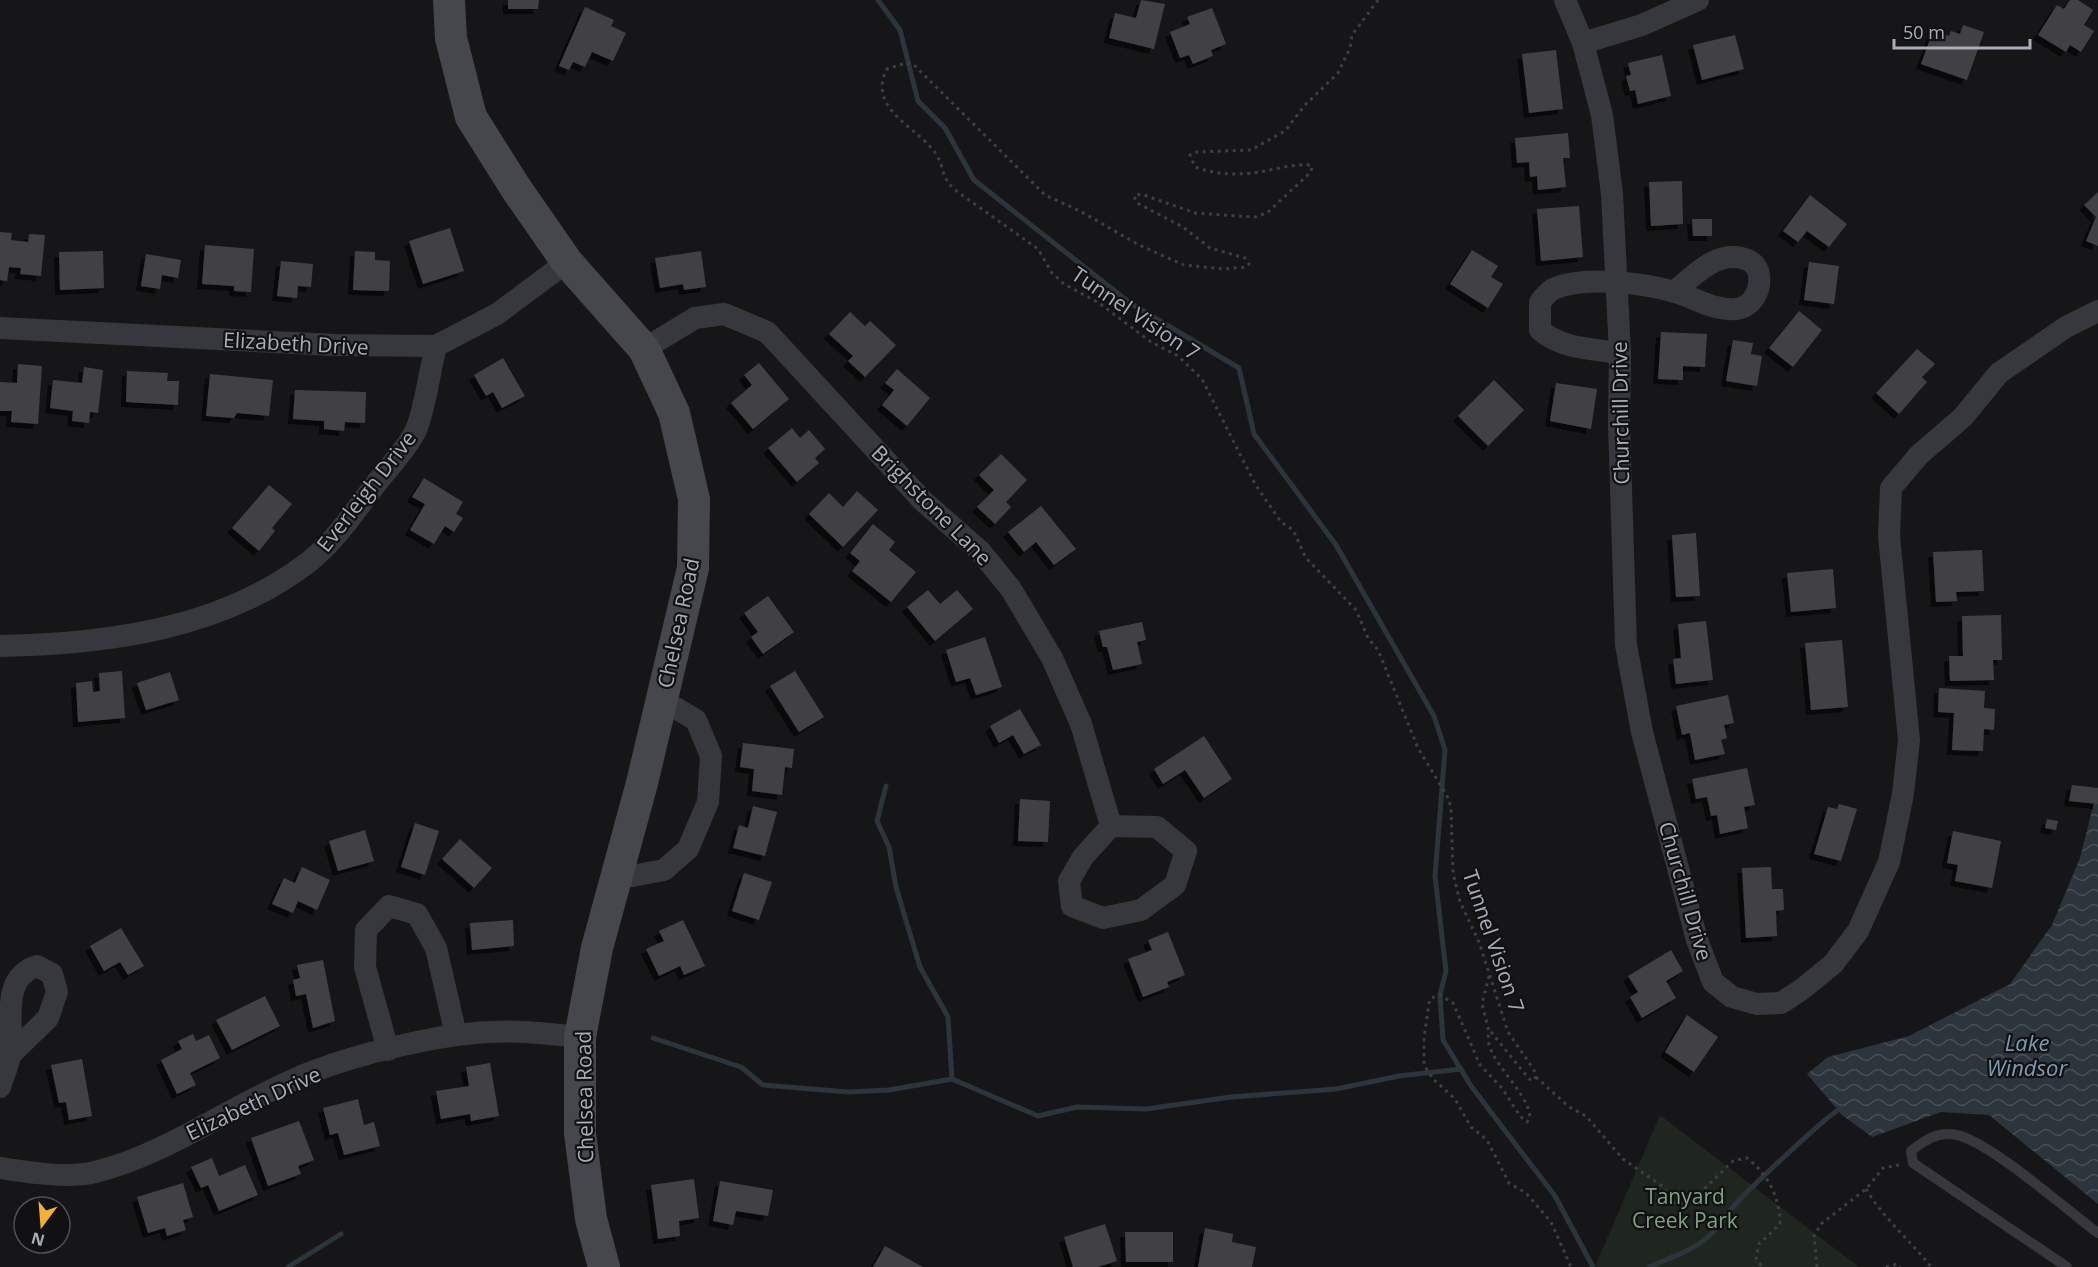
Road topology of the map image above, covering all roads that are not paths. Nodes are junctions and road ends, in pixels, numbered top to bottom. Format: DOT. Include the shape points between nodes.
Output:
graph roads {
  1 [pos="449,0"];
  2 [pos="1564,0"];
  3 [pos="1698,0"];
  4 [pos="1583,43"];
  5 [pos="567,262"];
  6 [pos="1617,282"];
  7 [pos="1674,292"];
  8 [pos="2098,311"];
  9 [pos="0,328"];
  10 [pos="436,346"];
  11 [pos="644,350"];
  12 [pos="1620,353"];
  13 [pos="0,646"];
  14 [pos="662,700"];
  15 [pos="1111,826"];
  16 [pos="616,879"];
  17 [pos="456,1035"];
  18 [pos="580,1036"];
  19 [pos="388,1050"];
  20 [pos="10,1055"];
  21 [pos="0,1087"];
  22 [pos="0,1168"];
  23 [pos="2098,1233"];
  24 [pos="604,1267"];
  25 [pos="2067,1267"];
  1 -- 5 [label="street, Chelsea Road" via="451,38 471,117"];
  2 -- 4 [label="street, Churchill Drive"];
  3 -- 4 [label="street" via="1642,25"];
  4 -- 6 [label="street, Churchill Drive" via="1602,115"];
  5 -- 10 [label="street, Elizabeth Drive" via="497,314"];
  5 -- 11 [label="street, Chelsea Road"];
  6 -- 7 [label="street"];
  6 -- 12 [label="street, Churchill Drive"];
  6 -- 12 [label="street" via="1569,284 1551,290 1540,302 1538,314 1540,330 1560,343"];
  8 -- 12 [label="street, Churchill Drive" via="2066,327 1999,373 1963,417 1919,455 1891,488 1889,536 1909,740 1889,862 1858,931 1833,964 1781,1003 1757,1004 1732,997 1713,982 1697,940 1642,732 1626,645"];
  9 -- 10 [label="street, Elizabeth Drive" via="335,345"];
  10 -- 13 [label="street, Everleigh Drive" via="416,430 345,525 311,560 261,591 209,616 139,634 74,643"];
  11 -- 14 [label="street, Chelsea Road" via="674,413 694,499 693,568"];
  11 -- 15 [label="street, Brighstone Lane" via="695,318 724,314 767,332 923,501 980,551 1011,588 1052,657 1081,724"];
  14 -- 16 [label="street, Chelsea Road"];
  14 -- 16 [label="street" via="696,720 711,756 708,802 688,849 664,870"];
  15 -- 15 [label="street" via="1083,857 1069,881 1072,906 1103,918 1141,910 1175,885 1186,851 1156,827"];
  16 -- 18 [label="street, Chelsea Road" via="597,948"];
  17 -- 18 [label="street, Elizabeth Drive" via="501,1032"];
  17 -- 19 [label="street, Elizabeth Drive"];
  17 -- 19 [label="street" via="436,948 417,914 389,906 366,930 365,957"];
  18 -- 24 [label="street, Chelsea Road" via="580,1134 591,1219"];
  19 -- 22 [label="street, Elizabeth Drive" via="309,1073 146,1153 93,1173 35,1174"];
  20 -- 21 [label="street"];
  23 -- 25 [label="lane" via="1992,1153 1957,1135 1928,1137 1911,1151 1913,1163"];
}
